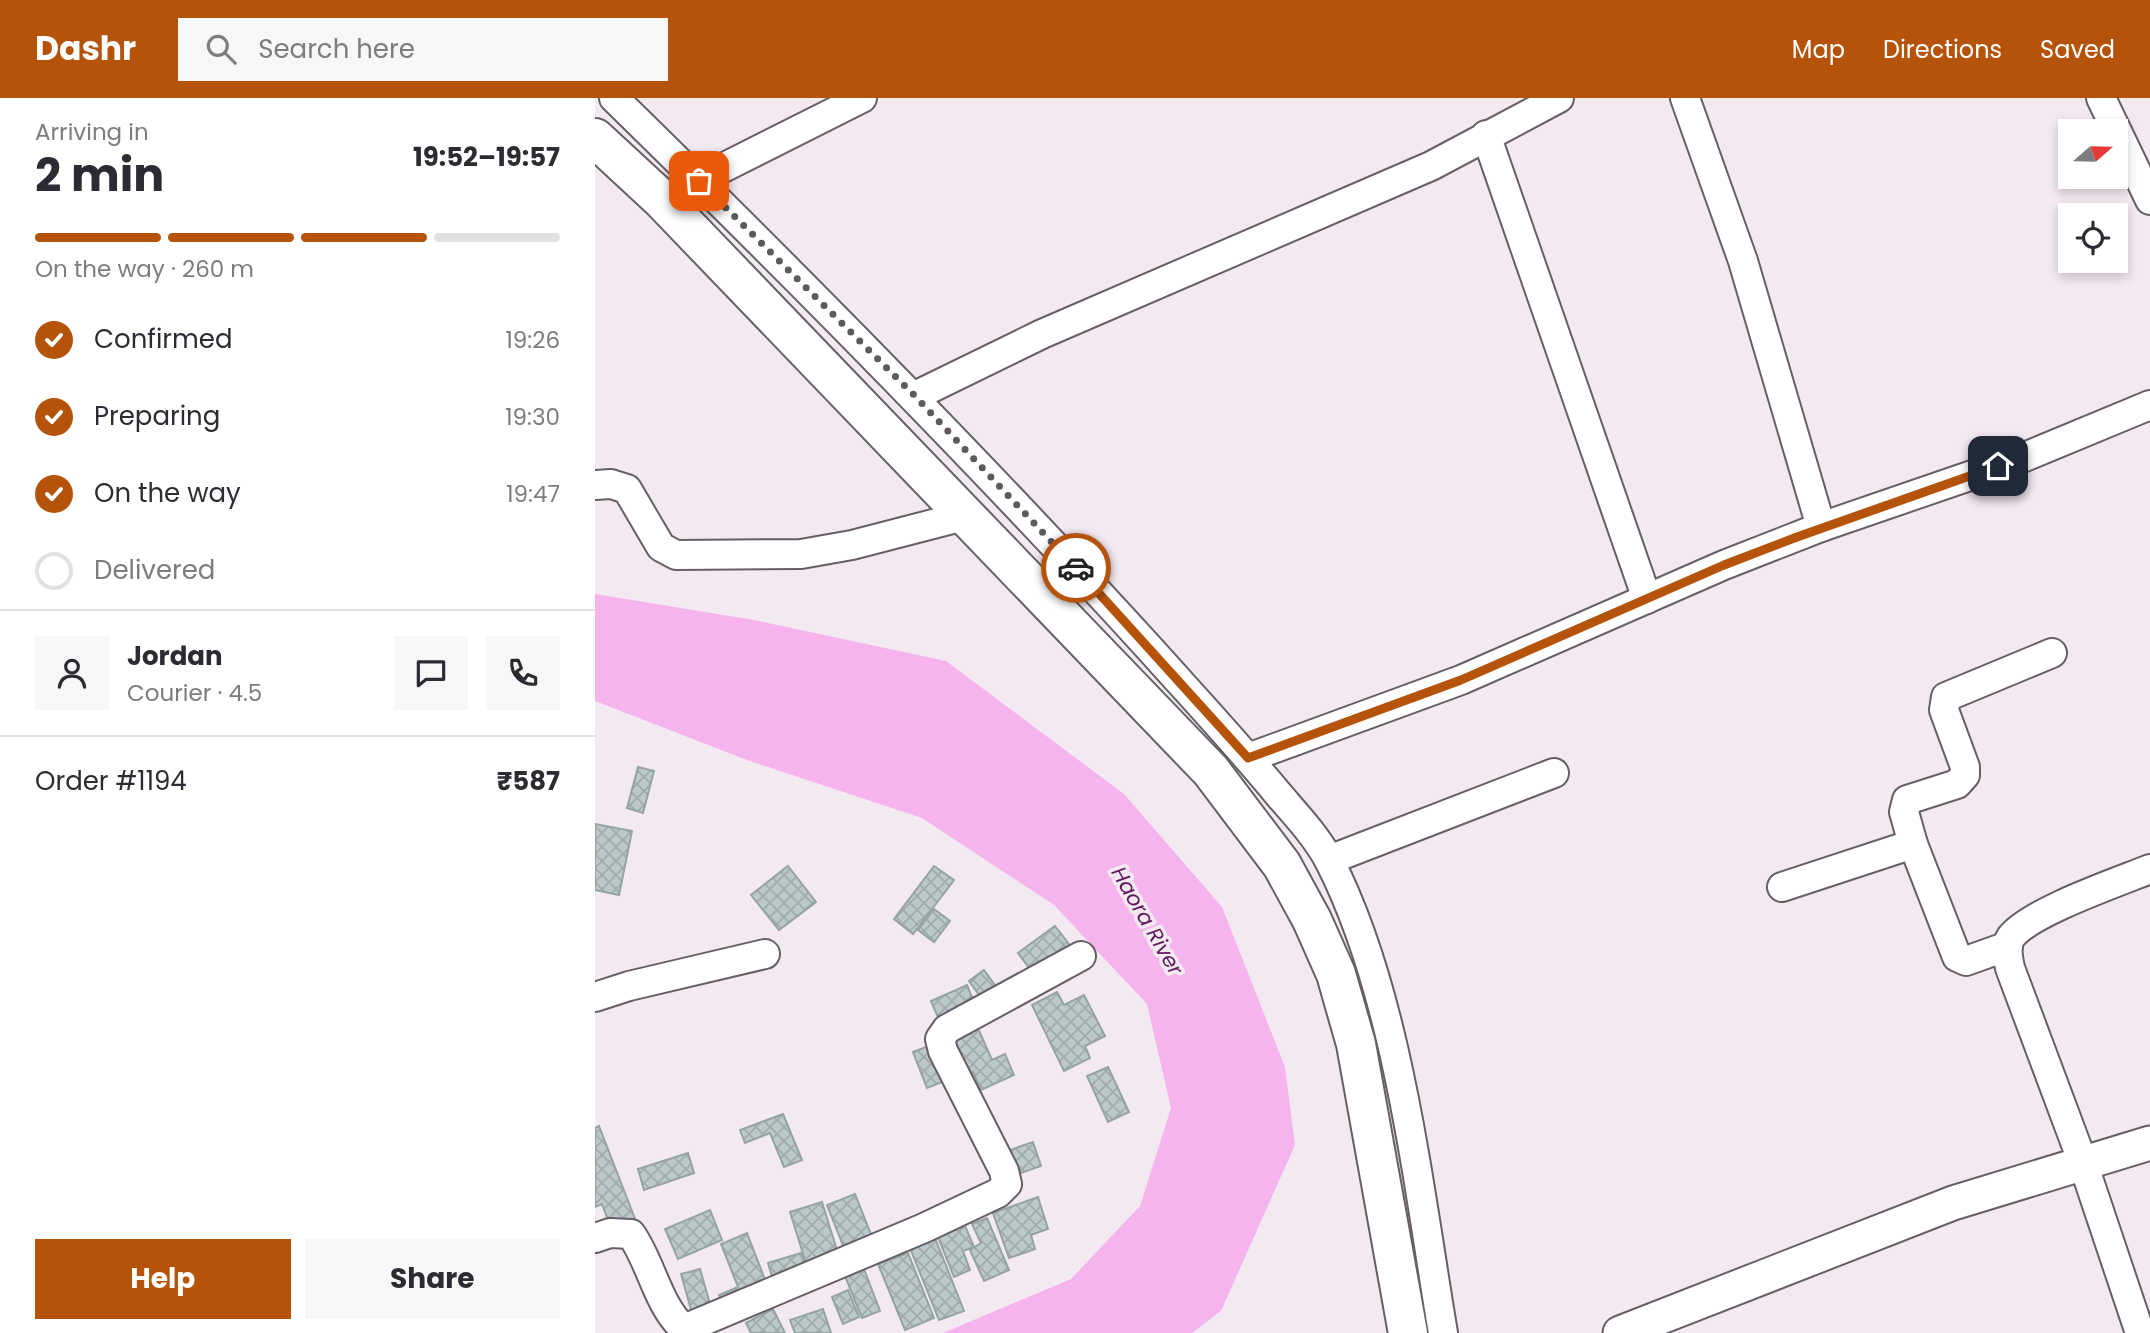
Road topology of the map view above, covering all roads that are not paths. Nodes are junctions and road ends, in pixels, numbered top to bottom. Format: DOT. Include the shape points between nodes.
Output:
graph roads {
  1 [pos="614,98"];
  2 [pos="862,98"];
  3 [pos="1559,98"];
  4 [pos="1685,98"];
  5 [pos="2101,98"];
  6 [pos="1486,135"];
  7 [pos="595,138"];
  8 [pos="699,181"];
  9 [pos="661,199"];
  10 [pos="2150,200"];
  11 [pos="915,396"];
  12 [pos="2150,405"];
  13 [pos="595,485"];
  14 [pos="964,516"];
  15 [pos="1821,527"];
  16 [pos="1647,599"];
  17 [pos="2052,653"];
  18 [pos="1248,758"];
  19 [pos="1554,773"];
  20 [pos="1913,844"];
  21 [pos="1329,860"];
  22 [pos="2150,869"];
  23 [pos="1782,887"];
  24 [pos="2008,946"];
  25 [pos="765,954"];
  26 [pos="1081,956"];
  27 [pos="595,997"];
  28 [pos="2150,1143"];
  29 [pos="2083,1163"];
  30 [pos="595,1238"];
  31 [pos="1408,1333"];
  32 [pos="1443,1333"];
  33 [pos="1620,1333"];
  34 [pos="2140,1333"];
  1 -- 8 [label="street"];
  2 -- 8 [label="street"];
  3 -- 6 [label="street"];
  4 -- 15 [label="street" via="1743,261"];
  5 -- 10 [label="street"];
  6 -- 11 [label="street" via="1431,166 1042,334"];
  6 -- 16 [label="street"];
  7 -- 9 [label="main road"];
  8 -- 9 [label="street"];
  8 -- 11 [label="street"];
  9 -- 14 [label="main road"];
  11 -- 18 [label="street"];
  12 -- 15 [label="street" via="2022,458"];
  13 -- 14 [label="street" via="627,489 661,547 676,555 801,554"];
  14 -- 31 [label="main road" via="1212,771 1282,865 1312,920 1336,974 1356,1044"];
  15 -- 16 [label="street"];
  16 -- 18 [label="street" via="1461,680"];
  17 -- 20 [label="street" via="1946,697 1944,710 1965,775 1962,781 1905,803"];
  18 -- 21 [label="street"];
  19 -- 21 [label="street"];
  20 -- 23 [label="street"];
  20 -- 24 [label="street" via="1957,957 1966,961"];
  21 -- 32 [label="street" via="1377,989"];
  22 -- 24 [label="street" via="2036,919 2010,938"];
  24 -- 29 [label="street" via="2010,968"];
  25 -- 27 [label="street"];
  26 -- 30 [label="street" via="947,1029 940,1039 1005,1171 1007,1184 998,1192 689,1327 683,1327 671,1313 631,1234"];
  28 -- 29 [label="street"];
  29 -- 33 [label="street" via="1953,1203"];
  29 -- 34 [label="street"];
}
